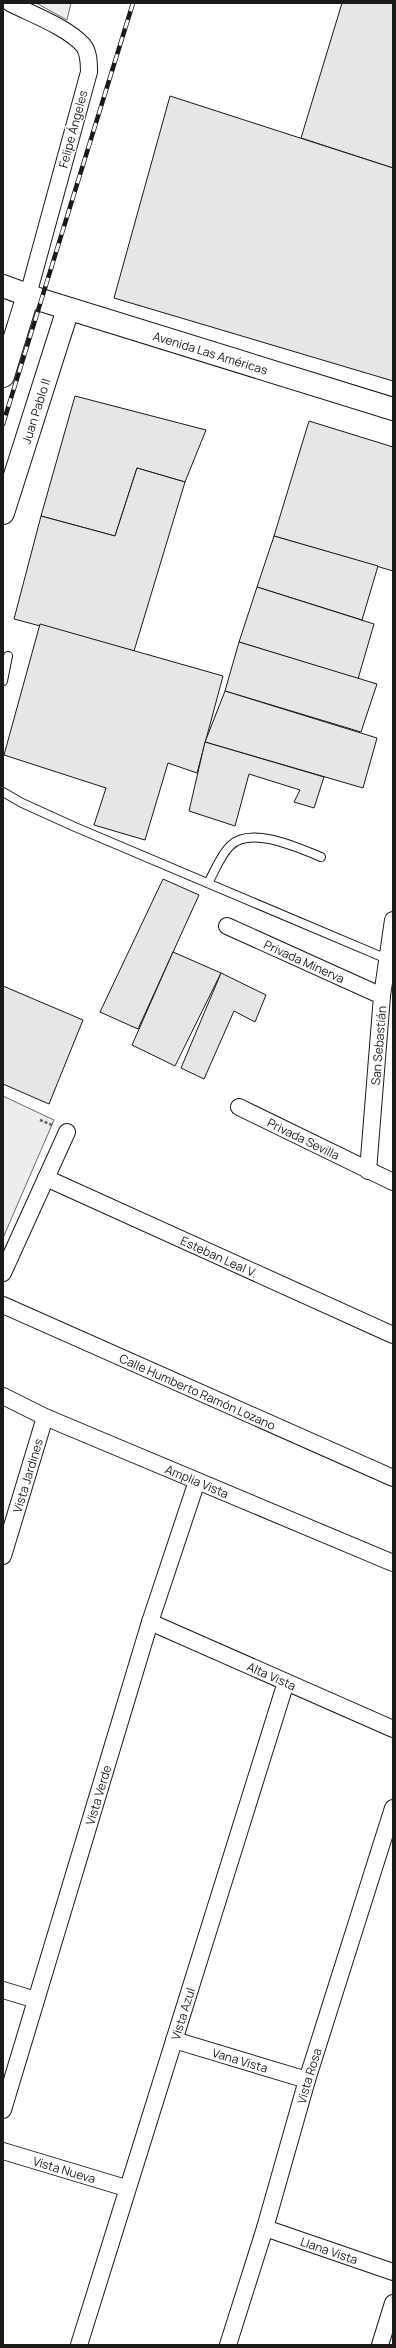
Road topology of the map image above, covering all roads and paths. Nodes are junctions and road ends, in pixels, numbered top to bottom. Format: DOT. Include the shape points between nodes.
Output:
graph roads {
  1 [pos="10,3"];
  2 [pos="3,286"];
  3 [pos="28,295"];
  4 [pos="68,309"];
  5 [pos="11,328"];
  6 [pos="3,376"];
  7 [pos="393,409"];
  8 [pos="3,513"];
  9 [pos="8,656"];
  10 [pos="3,681"];
  11 [pos="3,792"];
  12 [pos="321,857"];
  13 [pos="208,883"];
  14 [pos="393,921"];
  15 [pos="227,926"];
  16 [pos="387,959"];
  17 [pos="382,996"];
  18 [pos="239,1107"];
  19 [pos="67,1132"];
  20 [pos="368,1171"];
  21 [pos="46,1178"];
  22 [pos="393,1182"];
  23 [pos="3,1273"];
  24 [pos="3,1305"];
  25 [pos="393,1335"];
  26 [pos="3,1396"];
  27 [pos="46,1417"];
  28 [pos="393,1478"];
  29 [pos="197,1482"];
  30 [pos="3,1556"];
  31 [pos="393,1563"];
  32 [pos="150,1622"];
  33 [pos="286,1682"];
  34 [pos="393,1729"];
  35 [pos="393,1808"];
  36 [pos="3,1990"];
  37 [pos="36,2000"];
  38 [pos="174,2040"];
  39 [pos="306,2080"];
  40 [pos="3,2110"];
  41 [pos="3,2151"];
  42 [pos="126,2188"];
  43 [pos="265,2228"];
  44 [pos="393,2272"];
  45 [pos="393,2303"];
  46 [pos="79,2345"];
  47 [pos="228,2345"];
  48 [pos="380,2345"];
  1 -- 3 [label="street, Felipe Ángeles" via="69,34 83,46 88,58 89,72"];
  2 -- 3 [label="main road"];
  3 -- 4 [label="main road, Avenida Las Américas"];
  3 -- 5 [label="main road"];
  4 -- 7 [label="main road, Avenida Las Américas"];
  4 -- 8 [label="main road, Juan Pablo II"];
  5 -- 6 [label="main road"];
  9 -- 10 [label="lane"];
  11 -- 13 [label="lane" via="68,824"];
  12 -- 13 [label="lane" via="270,839 242,840 231,844 223,854"];
  13 -- 16 [label="lane"];
  14 -- 16 [label="street, San Sebastián"];
  15 -- 17 [label="street, Privada Minerva"];
  16 -- 17 [label="street, San Sebastián"];
  17 -- 20 [label="street, San Sebastián"];
  18 -- 20 [label="street, Privada Sevilla"];
  19 -- 21 [label="street"];
  20 -- 22 [label="street, Privada Sevilla"];
  21 -- 23 [label="street"];
  21 -- 25 [label="street, Esteban Leal V."];
  24 -- 28 [label="street, Calle Humberto Ramón Lozano"];
  26 -- 27 [label="street, Amplia Vista"];
  27 -- 29 [label="street, Amplia Vista"];
  27 -- 30 [label="street, Vista Jardines"];
  29 -- 31 [label="street, Amplia Vista"];
  29 -- 32 [label="street, Vista Verde"];
  32 -- 33 [label="street, Alta Vista"];
  32 -- 37 [label="street, Vista Verde"];
  33 -- 34 [label="street, Alta Vista"];
  33 -- 38 [label="street, Vista Azul"];
  35 -- 39 [label="street, Vista Rosa"];
  36 -- 37 [label="street"];
  37 -- 40 [label="street, Vista Verde"];
  38 -- 39 [label="street, Vana Vista"];
  38 -- 42 [label="street, Vista Azul"];
  39 -- 43 [label="street, Vista Rosa"];
  41 -- 42 [label="street, Vista Nueva"];
  42 -- 46 [label="street, Vista Azul"];
  43 -- 44 [label="street, Llana Vista"];
  43 -- 47 [label="street, Vista Rosa"];
  45 -- 48 [label="street"];
}
